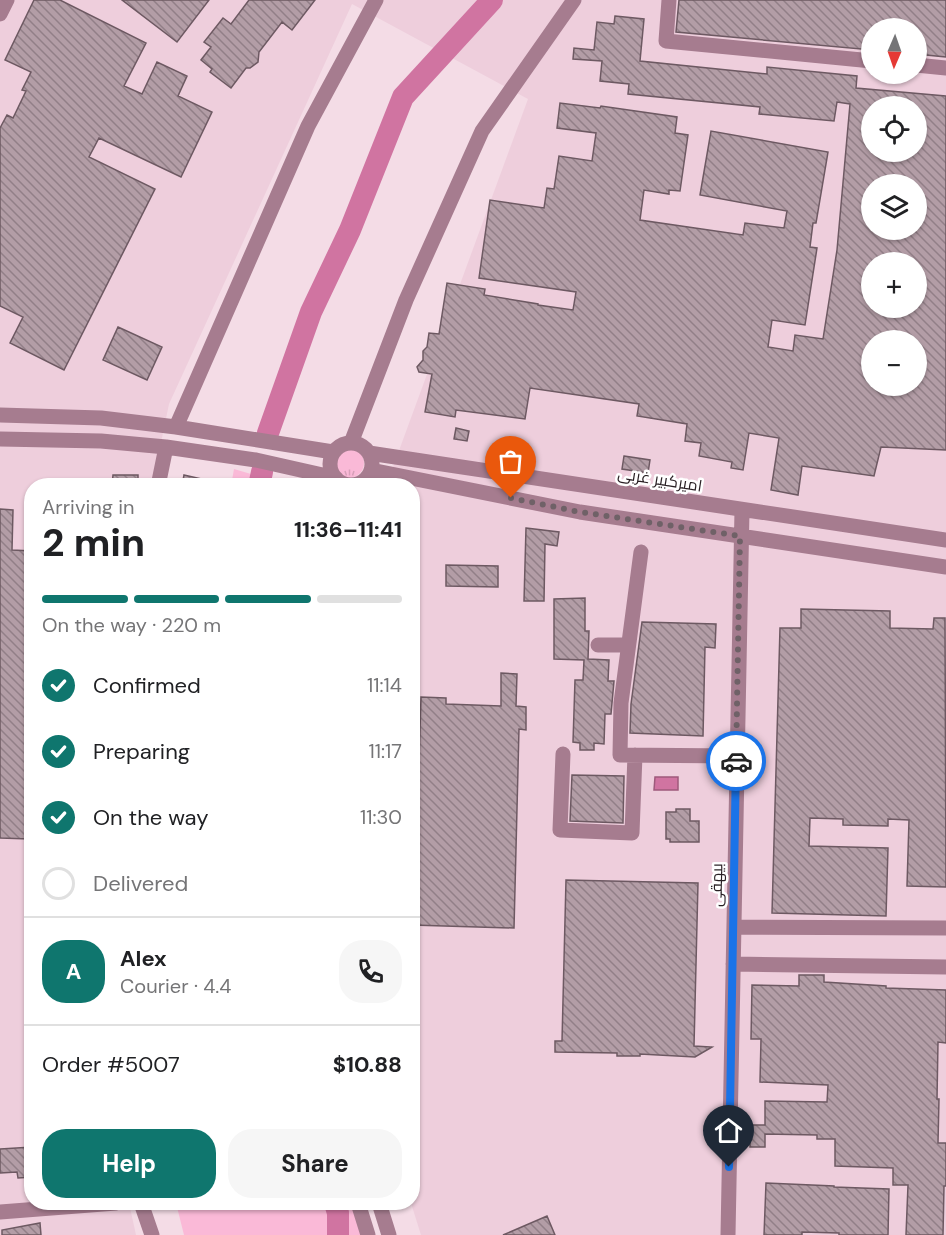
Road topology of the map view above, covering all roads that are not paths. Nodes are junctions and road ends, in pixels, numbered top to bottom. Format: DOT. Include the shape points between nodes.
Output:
graph roads {
  1 [pos="7,0"];
  2 [pos="376,0"];
  3 [pos="574,0"];
  4 [pos="669,0"];
  5 [pos="0,14"];
  6 [pos="861,60"];
  7 [pos="927,66"];
  8 [pos="946,68"];
  9 [pos="0,415"];
  10 [pos="176,427"];
  11 [pos="0,439"];
  12 [pos="351,443"];
  13 [pos="166,447"];
  14 [pos="333,452"];
  15 [pos="369,453"];
  16 [pos="371,470"];
  17 [pos="160,478"];
  18 [pos="321,478"];
  19 [pos="334,478"];
  20 [pos="367,478"];
  21 [pos="411,478"];
  22 [pos="420,480"];
  23 [pos="742,510"];
  24 [pos="740,536"];
  25 [pos="946,540"];
  26 [pos="641,552"];
  27 [pos="946,567"];
  28 [pos="598,645"];
  29 [pos="628,645"];
  30 [pos="563,754"];
  31 [pos="635,755"];
  32 [pos="736,756"];
  33 [pos="734,927"];
  34 [pos="946,928"];
  35 [pos="733,964"];
  36 [pos="946,967"];
  37 [pos="26,1210"];
  38 [pos="144,1210"];
  39 [pos="360,1210"];
  40 [pos="381,1210"];
  41 [pos="0,1212"];
  42 [pos="153,1235"];
  43 [pos="368,1235"];
  44 [pos="389,1235"];
  45 [pos="728,1235"];
  1 -- 5 [label="street"];
  2 -- 10 [label="street" via="308,126"];
  3 -- 12 [label="street" via="482,131 406,300"];
  4 -- 6 [label="street" via="666,41"];
  7 -- 8 [label="street"];
  9 -- 10 [label="street" via="101,418"];
  10 -- 14 [label="street"];
  11 -- 13 [label="street"];
  12 -- 14 [label="street"];
  12 -- 15 [label="street"];
  13 -- 17 [label="street"];
  13 -- 18 [label="street" via="256,460"];
  14 -- 19 [label="street" via="330,466"];
  15 -- 16 [label="street"];
  15 -- 23 [label="street, امیرکبیر غربی"];
  16 -- 20 [label="street"];
  16 -- 21 [label="street"];
  22 -- 24 [label="street" via="580,512"];
  23 -- 24 [label="street, بیهقی"];
  23 -- 25 [label="street, امیرکبیر غربی"];
  24 -- 27 [label="street"];
  24 -- 32 [label="street, بیهقی"];
  26 -- 29 [label="street"];
  28 -- 29 [label="street"];
  29 -- 31 [label="street" via="620,755"];
  30 -- 31 [label="street" via="560,830 632,833"];
  31 -- 32 [label="street"];
  32 -- 33 [label="street, بیهقی"];
  33 -- 34 [label="street"];
  33 -- 35 [label="street, بیهقی"];
  35 -- 36 [label="street"];
  35 -- 45 [label="street, بیهقی"];
  37 -- 41 [label="street"];
  38 -- 42 [label="street"];
  39 -- 43 [label="street"];
  40 -- 44 [label="street"];
}
